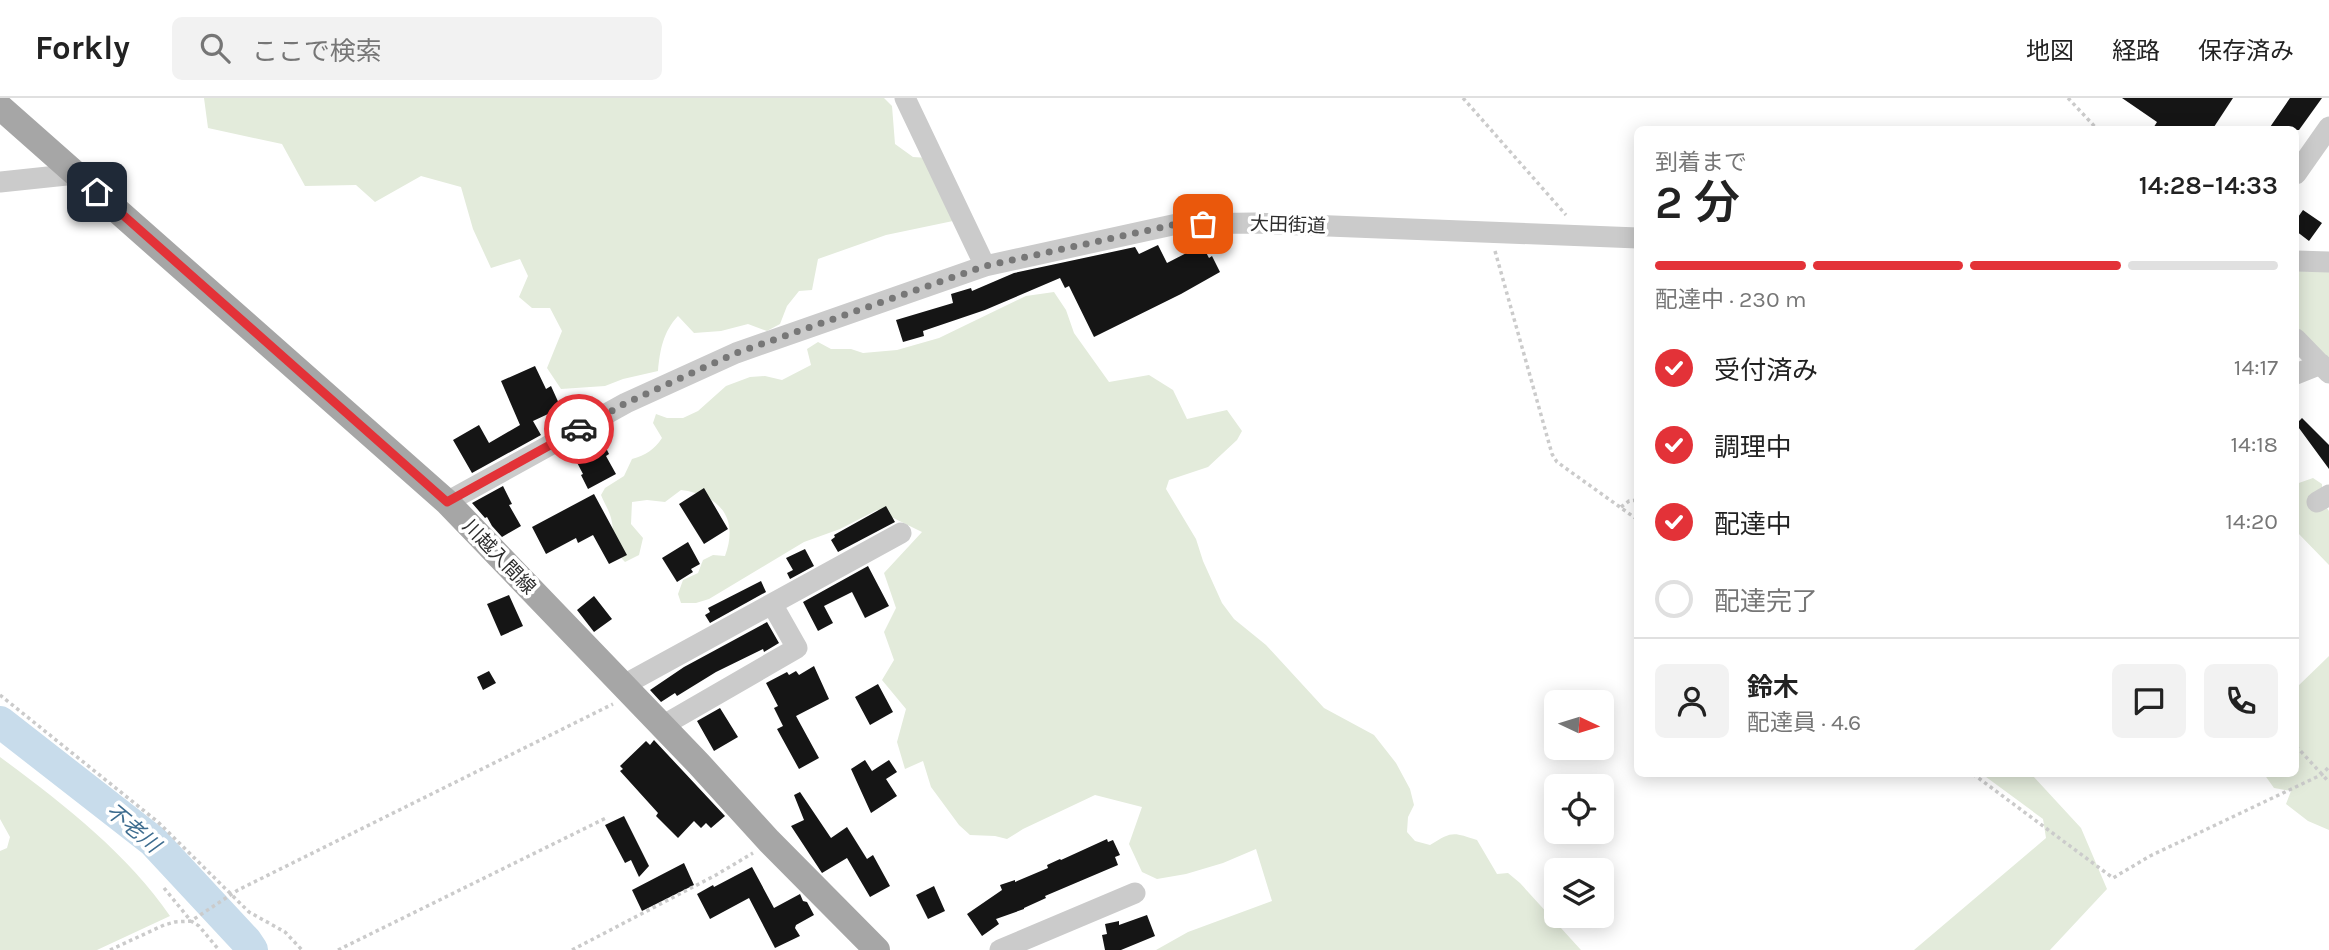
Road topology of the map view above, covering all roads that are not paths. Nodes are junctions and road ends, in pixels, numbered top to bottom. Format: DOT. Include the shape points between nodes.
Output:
graph roads {
  1 [pos="905,98"];
  2 [pos="0,107"];
  3 [pos="2329,127"];
  4 [pos="2299,170"];
  5 [pos="76,174"];
  6 [pos="0,182"];
  7 [pos="1634,238"];
  8 [pos="2299,261"];
  9 [pos="2329,262"];
  10 [pos="985,266"];
  11 [pos="2299,342"];
  12 [pos="2325,368"];
  13 [pos="2299,373"];
  14 [pos="447,502"];
  15 [pos="901,533"];
  16 [pos="772,604"];
  17 [pos="626,690"];
  18 [pos="662,726"];
  19 [pos="1135,892"];
  20 [pos="877,950"];
  21 [pos="1000,950"];
  1 -- 10 [label="street"];
  2 -- 5 [label="main road, 川越入間線"];
  3 -- 4 [label="street"];
  5 -- 6 [label="street"];
  5 -- 14 [label="main road, 川越入間線"];
  7 -- 10 [label="street, 大田街道" via="1177,224"];
  8 -- 9 [label="street"];
  10 -- 14 [label="street, 大田街道" via="736,353 626,403"];
  11 -- 12 [label="street"];
  12 -- 13 [label="street"];
  14 -- 17 [label="main road, 川越入間線"];
  15 -- 16 [label="street"];
  16 -- 17 [label="street"];
  16 -- 18 [label="street" via="797,648"];
  17 -- 18 [label="main road, 川越入間線"];
  18 -- 20 [label="main road, 川越入間線"];
  19 -- 21 [label="street"];
}
